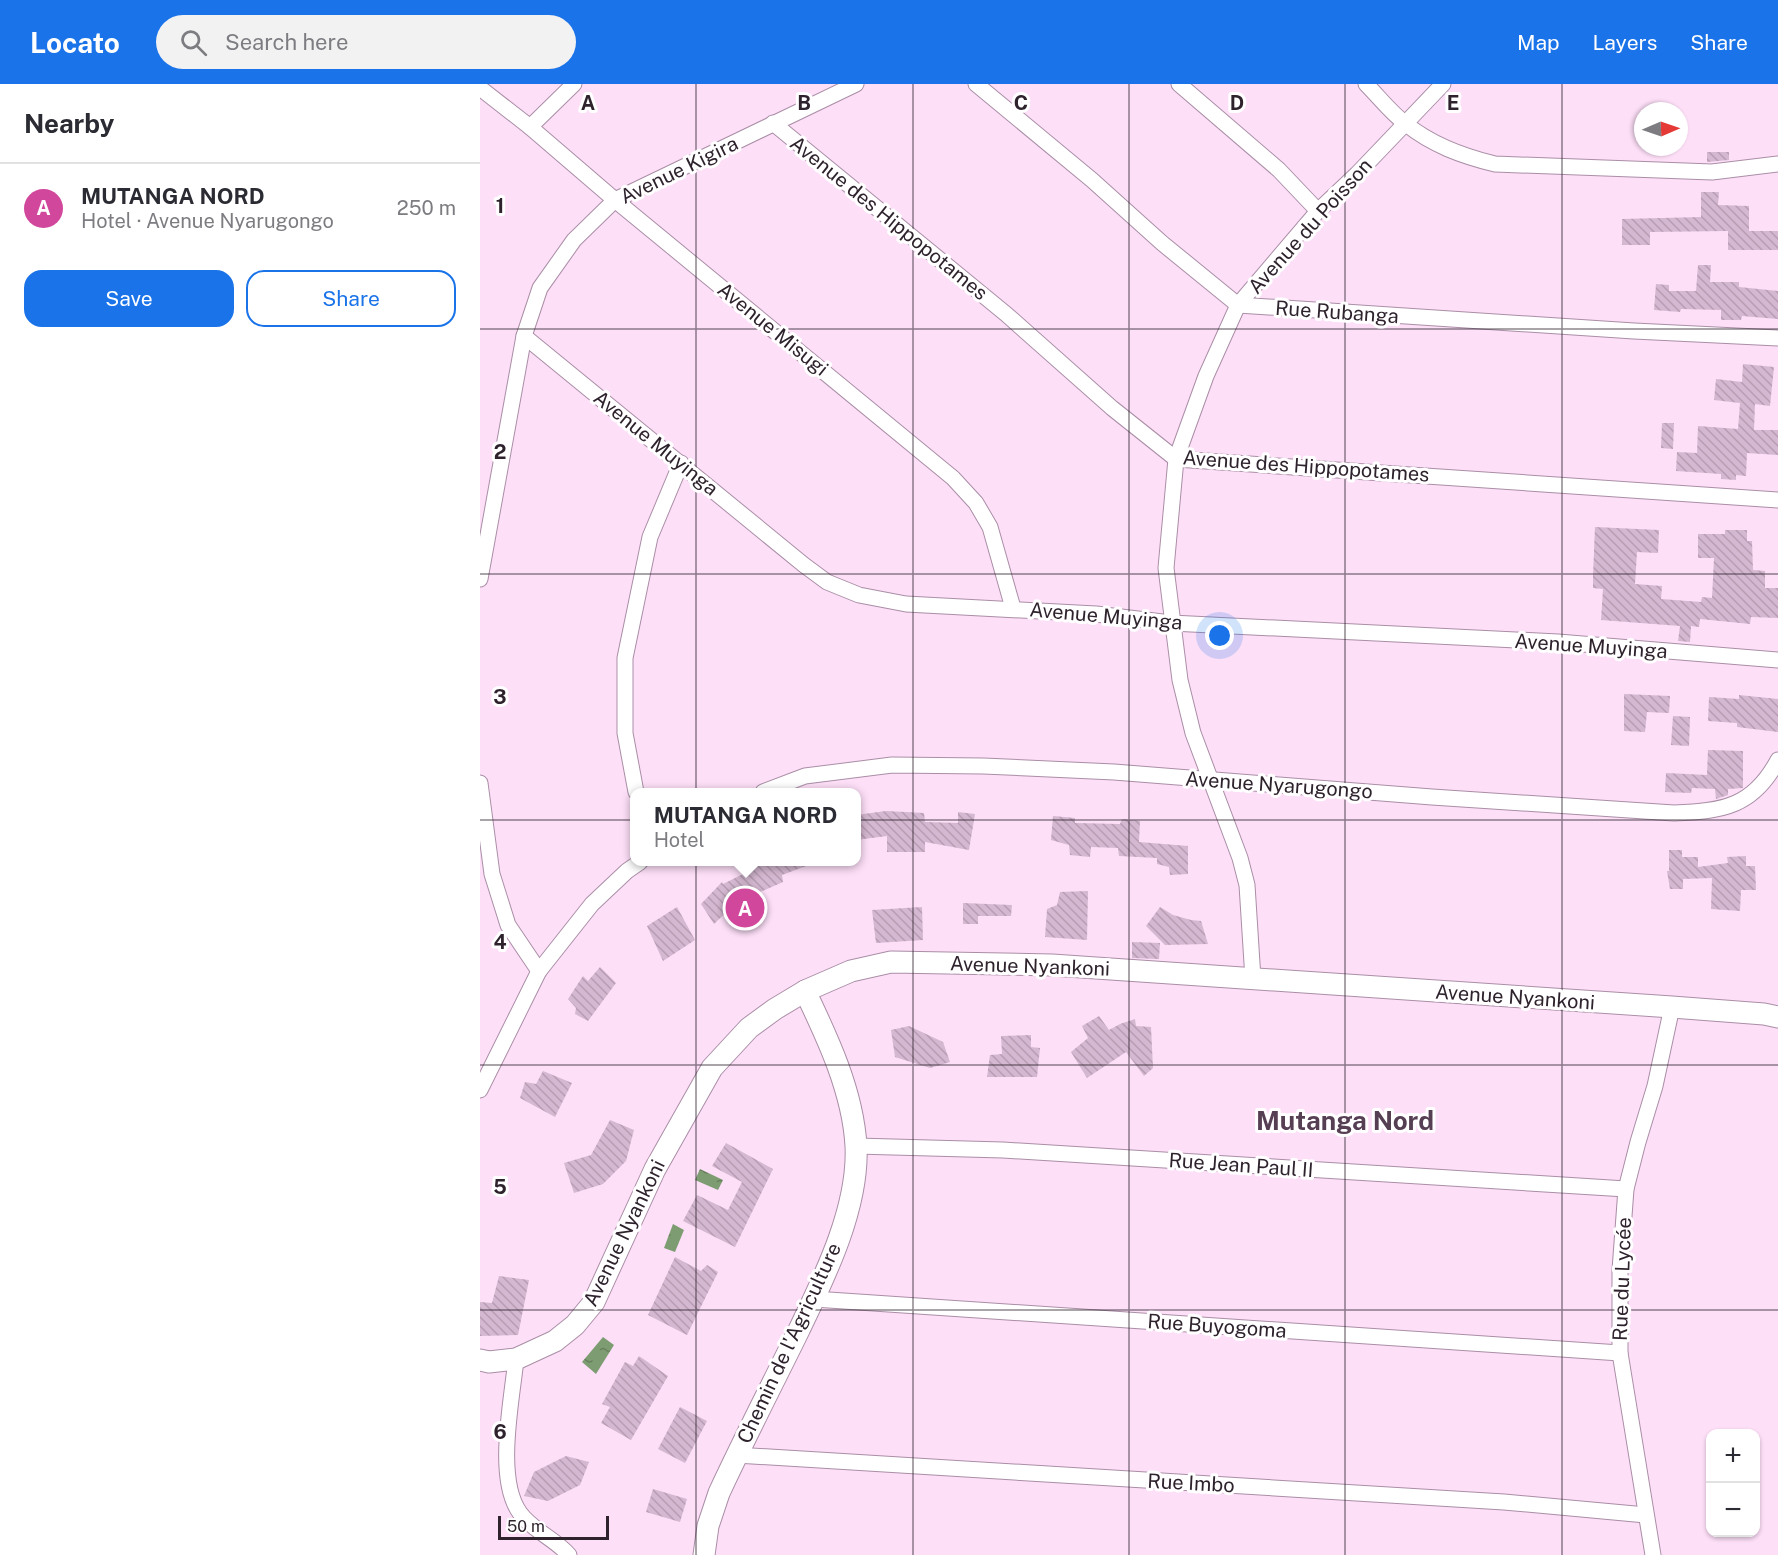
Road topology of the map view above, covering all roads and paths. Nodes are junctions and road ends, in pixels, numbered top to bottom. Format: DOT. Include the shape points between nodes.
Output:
graph roads {
  1 [pos="574,84"];
  2 [pos="855,84"];
  3 [pos="976,84"];
  4 [pos="1179,84"];
  5 [pos="1366,84"];
  6 [pos="1443,84"];
  7 [pos="480,88"];
  8 [pos="773,123"];
  9 [pos="1405,124"];
  10 [pos="530,127"];
  11 [pos="1778,164"];
  12 [pos="615,200"];
  13 [pos="1318,211"];
  14 [pos="1238,305"];
  15 [pos="525,336"];
  16 [pos="1778,338"];
  17 [pos="1176,459"];
  18 [pos="681,463"];
  19 [pos="1778,500"];
  20 [pos="480,579"];
  21 [pos="1013,608"];
  22 [pos="1171,623"];
  23 [pos="1778,660"];
  24 [pos="1778,760"];
  25 [pos="1209,780"];
  26 [pos="480,783"];
  27 [pos="635,788"];
  28 [pos="774,788"];
  29 [pos="634,866"];
  30 [pos="539,971"];
  31 [pos="1253,979"];
  32 [pos="805,991"];
  33 [pos="1672,1007"];
  34 [pos="1778,1017"];
  35 [pos="480,1090"];
  36 [pos="856,1146"];
  37 [pos="1626,1189"];
  38 [pos="813,1299"];
  39 [pos="1620,1353"];
  40 [pos="516,1359"];
  41 [pos="480,1360"];
  42 [pos="736,1455"];
  43 [pos="1646,1515"];
  44 [pos="569,1555"];
  45 [pos="704,1555"];
  46 [pos="1653,1555"];
  1 -- 10 [label="street"];
  2 -- 8 [label="street, Avenue Kigira"];
  3 -- 14 [label="street"];
  4 -- 13 [label="street" via="1279,170"];
  5 -- 9 [label="street"];
  6 -- 9 [label="street, Avenue du Poisson"];
  7 -- 10 [label="street, Avenue Misugi"];
  8 -- 12 [label="street, Avenue Kigira"];
  8 -- 17 [label="street, Avenue des Hippopotames"];
  9 -- 11 [label="street" via="1461,156 1495,164 1712,172"];
  9 -- 13 [label="street, Avenue du Poisson"];
  10 -- 12 [label="street, Avenue Misugi"];
  12 -- 15 [label="street, Avenue Kigira" via="574,240 540,288"];
  12 -- 21 [label="street, Avenue Misugi" via="953,478 976,503 990,527"];
  13 -- 14 [label="street, Avenue du Poisson"];
  14 -- 16 [label="street, Rue Rubanga"];
  14 -- 17 [label="street, Avenue du Poisson" via="1206,376"];
  15 -- 18 [label="street, Avenue Muyinga"];
  15 -- 20 [label="street, Avenue Kigira"];
  17 -- 19 [label="street, Avenue des Hippopotames"];
  17 -- 22 [label="street, Avenue du Poisson" via="1166,568"];
  18 -- 21 [label="street, Avenue Muyinga" via="827,582 859,596 906,604"];
  18 -- 27 [label="street" via="650,537 625,658 625,733"];
  21 -- 22 [label="street, Avenue Muyinga"];
  22 -- 23 [label="street, Avenue Muyinga" via="1558,642"];
  22 -- 25 [label="street, Avenue du Poisson" via="1180,680"];
  24 -- 25 [label="street, Avenue Nyarugongo" via="1766,781 1740,801 1709,811 1674,813"];
  25 -- 28 [label="street, Avenue Nyarugongo" via="1102,771 892,765 805,776"];
  25 -- 31 [label="street, Avenue du Poisson" via="1247,885"];
  26 -- 30 [label="street" via="492,874 508,925"];
  29 -- 30 [label="street" via="592,904"];
  30 -- 35 [label="street"];
  31 -- 32 [label="street, Avenue Nyankoni" via="1052,965 891,962 851,970"];
  31 -- 33 [label="street, Avenue Nyankoni"];
  32 -- 36 [label="street, Chemin de l'Agriculture" via="838,1068"];
  32 -- 40 [label="street, Avenue Nyankoni" via="749,1028 711,1068 655,1169 594,1302 555,1341"];
  33 -- 34 [label="street, Avenue Nyankoni"];
  33 -- 37 [label="street, Rue du Lycée"];
  36 -- 37 [label="street, Rue Jean Paul II" via="1003,1150"];
  36 -- 38 [label="street, Chemin de l'Agriculture" via="848,1209"];
  37 -- 39 [label="street, Rue du Lycée" via="1620,1270"];
  38 -- 39 [label="street, Rue Buyogoma"];
  38 -- 42 [label="street, Chemin de l'Agriculture"];
  39 -- 43 [label="street, Rue du Lycée"];
  40 -- 41 [label="street, Avenue Nyankoni"];
  40 -- 44 [label="street" via="506,1451 511,1497 521,1514"];
  42 -- 43 [label="street, Rue Imbo" via="1504,1502"];
  42 -- 45 [label="street, Chemin de l'Agriculture" via="718,1493"];
  43 -- 46 [label="street, Rue du Lycée"];
}
